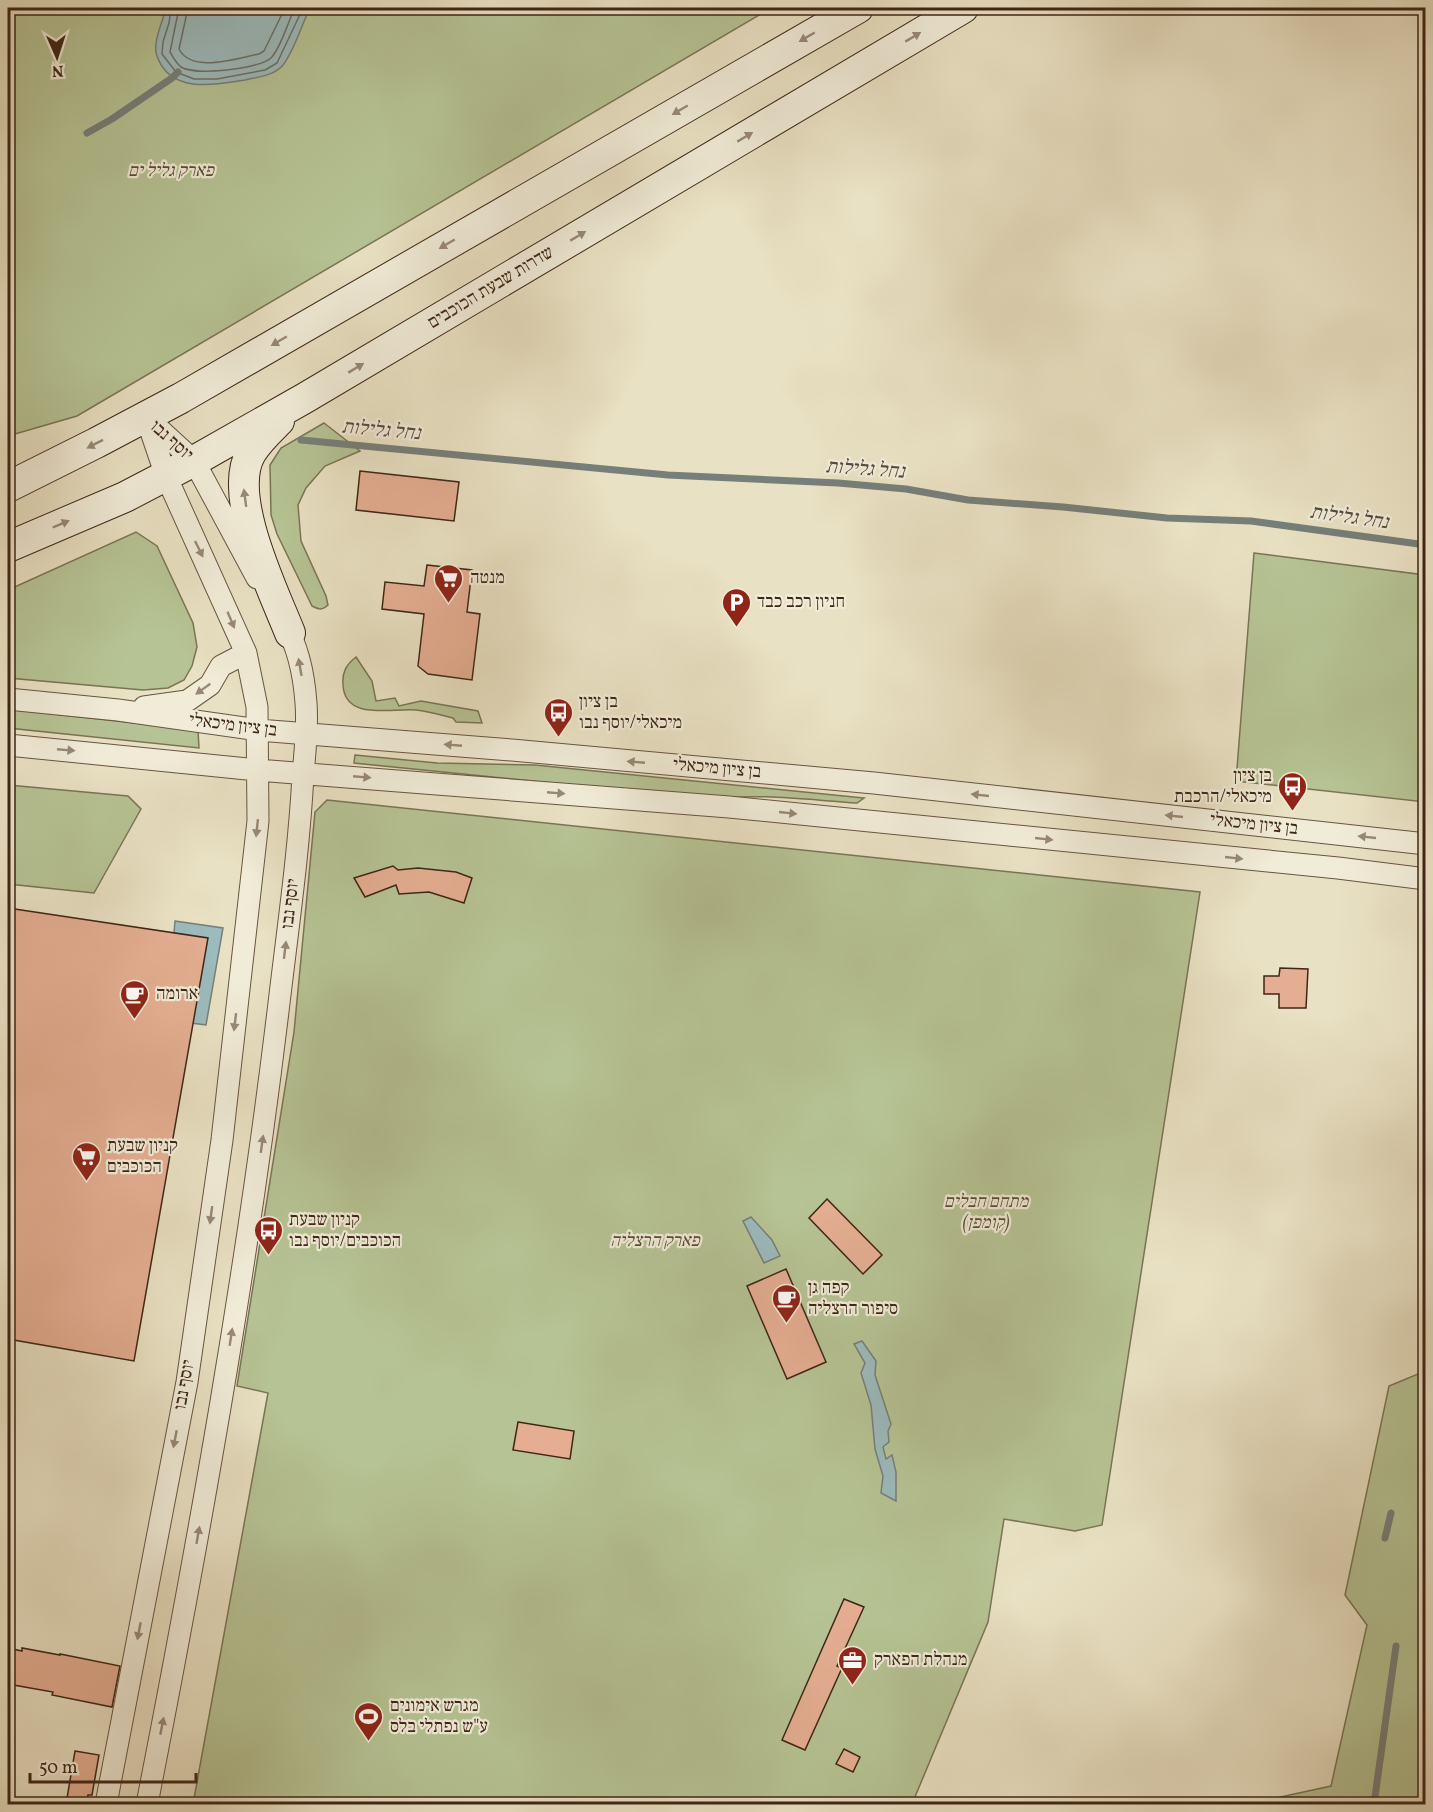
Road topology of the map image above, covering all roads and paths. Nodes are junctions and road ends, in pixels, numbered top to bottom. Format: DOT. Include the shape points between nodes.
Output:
graph roads {
  1 [pos="858,8"];
  2 [pos="963,8"];
  3 [pos="305,398"];
  4 [pos="146,417"];
  5 [pos="194,461"];
  6 [pos="166,476"];
  7 [pos="8,487"];
  8 [pos="8,547"];
  9 [pos="290,633"];
  10 [pos="246,652"];
  11 [pos="8,699"];
  12 [pos="118,710"];
  13 [pos="258,730"];
  14 [pos="306,733"];
  15 [pos="8,745"];
  16 [pos="257,770"];
  17 [pos="303,773"];
  18 [pos="1425,844"];
  19 [pos="1425,879"];
  20 [pos="106,1804"];
  21 [pos="147,1804"];
  1 -- 4 [label="main road, one-way"];
  3 -- 2 [label="main road, שדרות שבעת הכוכבים, one-way"];
  3 -- 5 [label="main road, שדרות שבעת הכוכבים"];
  9 -- 3 [label="main road, one-way" via="250,529 243,477 250,454 268,431"];
  4 -- 5 [label="street, יוסף נבו"];
  4 -- 6 [label="street, יוסף נבו"];
  4 -- 7 [label="main road, one-way"];
  5 -- 6 [label="main road, שדרות שבעת הכוכבים"];
  5 -- 9 [label="street, יוסף נבו"];
  8 -- 6 [label="main road, שדרות שבעת הכוכבים, one-way"];
  6 -- 10 [label="street, יוסף נבו, one-way"];
  14 -- 9 [label="street, יוסף נבו, one-way" via="306,702"];
  10 -- 12 [label="street, one-way" via="221,666 210,685 187,701"];
  10 -- 13 [label="street, יוסף נבו"];
  11 -- 12 [label="street, בן ציון מיכאלי"];
  12 -- 13 [label="street, בן ציון מיכאלי"];
  13 -- 14 [label="street, בן ציון מיכאלי"];
  13 -- 16 [label="street, יוסף נבו"];
  14 -- 17 [label="street, יוסף נבו"];
  18 -- 14 [label="street, בן ציון מיכאלי, one-way" via="884,784"];
  15 -- 16 [label="street, בן ציון מיכאלי, one-way"];
  16 -- 17 [label="street, בן ציון מיכאלי"];
  16 -- 20 [label="street, יוסף נבו, one-way" via="258,821 222,1140 187,1382"];
  17 -- 19 [label="street, בן ציון מיכאלי, one-way" via="729,807"];
  21 -- 17 [label="street, יוסף נבו, one-way" via="220,1406 262,1145"];
}
